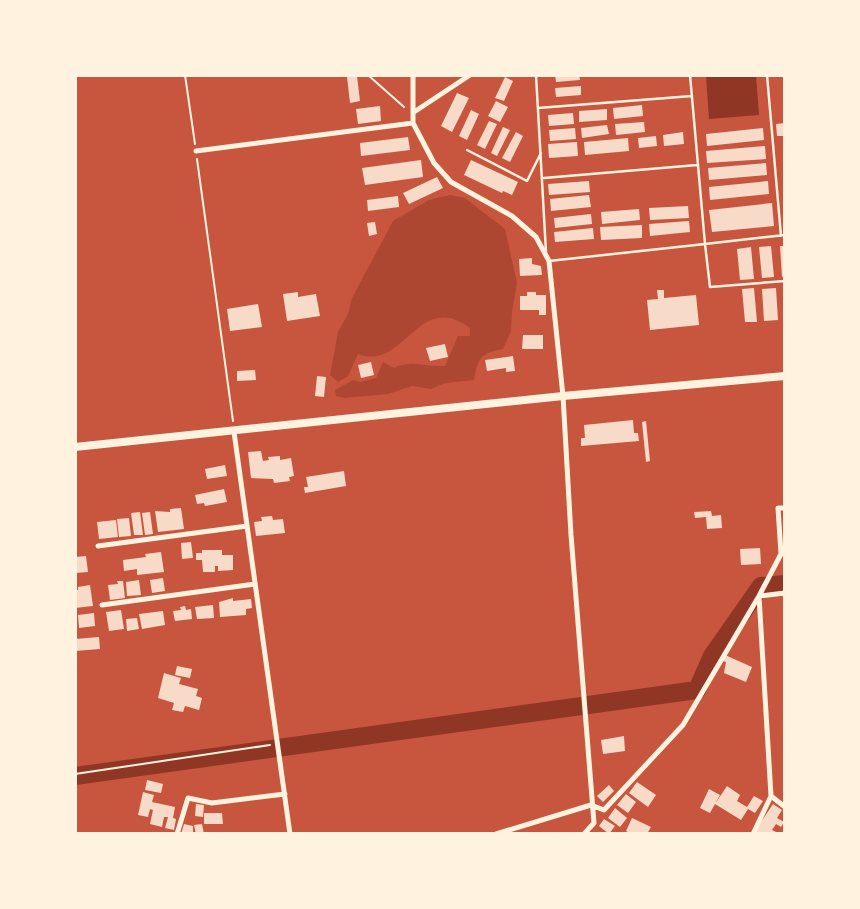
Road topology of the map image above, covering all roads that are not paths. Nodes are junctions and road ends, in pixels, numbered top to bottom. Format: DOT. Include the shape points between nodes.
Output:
graph roads {
  1 [pos="471,75"];
  2 [pos="536,75"];
  3 [pos="690,75"];
  4 [pos="767,75"];
  5 [pos="413,77"];
  6 [pos="692,96"];
  7 [pos="538,108"];
  8 [pos="414,112"];
  9 [pos="413,123"];
  10 [pos="467,150"];
  11 [pos="196,152"];
  12 [pos="541,152"];
  13 [pos="697,165"];
  14 [pos="543,178"];
  15 [pos="783,235"];
  16 [pos="705,244"];
  17 [pos="547,259"];
  18 [pos="785,281"];
  19 [pos="785,376"];
  20 [pos="563,396"];
  21 [pos="234,432"];
  22 [pos="75,447"];
  23 [pos="785,508"];
  24 [pos="247,526"];
  25 [pos="97,546"];
  26 [pos="255,584"];
  27 [pos="785,593"];
  28 [pos="759,596"];
  29 [pos="102,605"];
  30 [pos="285,794"];
  31 [pos="771,796"];
  32 [pos="590,805"];
  33 [pos="785,807"];
  34 [pos="177,834"];
  35 [pos="290,834"];
  36 [pos="496,834"];
  37 [pos="584,834"];
  38 [pos="753,834"];
  1 -- 8 [label="street"];
  2 -- 7 [label="lane"];
  3 -- 6 [label="lane"];
  4 -- 15 [label="lane"];
  5 -- 8 [label="street"];
  6 -- 7 [label="lane"];
  6 -- 13 [label="lane"];
  7 -- 12 [label="lane"];
  8 -- 9 [label="street"];
  9 -- 11 [label="street"];
  9 -- 17 [label="street" via="433,163 451,182 512,216 536,237"];
  10 -- 12 [label="lane" via="527,181"];
  12 -- 14 [label="lane"];
  13 -- 14 [label="lane"];
  13 -- 16 [label="lane"];
  14 -- 17 [label="lane"];
  15 -- 16 [label="lane"];
  16 -- 17 [label="lane"];
  16 -- 18 [label="lane" via="709,288"];
  17 -- 20 [label="street"];
  19 -- 20 [label="main road"];
  20 -- 21 [label="main road"];
  20 -- 32 [label="street"];
  21 -- 22 [label="main road"];
  21 -- 24 [label="street"];
  23 -- 28 [label="street" via="779,508 781,554"];
  24 -- 25 [label="street"];
  24 -- 26 [label="street"];
  26 -- 29 [label="street"];
  26 -- 30 [label="street"];
  27 -- 28 [label="street"];
  28 -- 31 [label="street"];
  28 -- 32 [label="street" via="683,725 604,810"];
  30 -- 34 [label="street" via="212,803 188,798"];
  30 -- 35 [label="street"];
  31 -- 33 [label="street"];
  31 -- 38 [label="street"];
  32 -- 36 [label="street"];
  32 -- 37 [label="street" via="594,823"];
}
